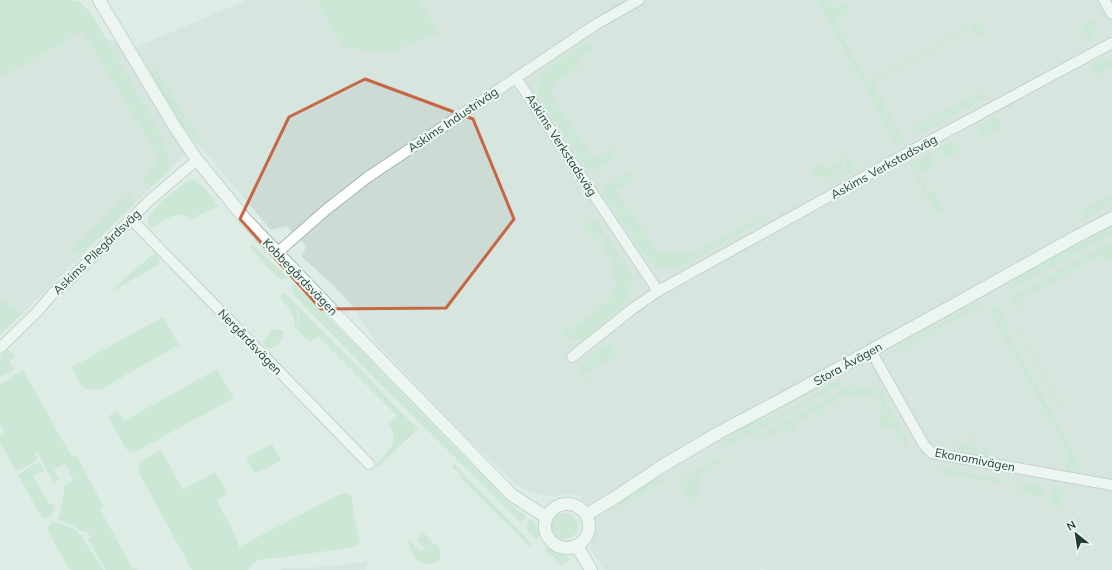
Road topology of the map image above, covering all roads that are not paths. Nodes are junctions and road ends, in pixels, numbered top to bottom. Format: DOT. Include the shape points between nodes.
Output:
graph roads {
  1 [pos="99,0"];
  2 [pos="639,0"];
  3 [pos="1104,0"];
  4 [pos="1112,14"];
  5 [pos="1112,43"];
  6 [pos="516,78"];
  7 [pos="197,160"];
  8 [pos="1112,218"];
  9 [pos="131,219"];
  10 [pos="277,253"];
  11 [pos="658,292"];
  12 [pos="0,348"];
  13 [pos="871,351"];
  14 [pos="572,357"];
  15 [pos="369,464"];
  16 [pos="1112,485"];
  17 [pos="586,515"];
  18 [pos="546,517"];
  19 [pos="577,546"];
  20 [pos="591,570"];
  1 -- 7 [label="street, Kobbegårdsvägen" via="165,112"];
  2 -- 6 [label="street, Askims Industriväg" via="595,25"];
  3 -- 4 [label="street"];
  5 -- 11 [label="street, Askims Verkstadsväg" via="909,152"];
  6 -- 10 [label="street, Askims Industriväg" via="368,177"];
  6 -- 11 [label="street, Askims Verkstadsväg"];
  7 -- 9 [label="street, Askims Pilegårdsväg"];
  7 -- 10 [label="street, Kobbegårdsvägen" via="245,219"];
  8 -- 13 [label="street, Stora Åvägen"];
  9 -- 12 [label="street, Askims Pilegårdsväg" via="54,292"];
  9 -- 15 [label="street, Nergårdsvägen"];
  10 -- 18 [label="street, Kobbegårdsvägen" via="512,495"];
  11 -- 14 [label="street, Askims Verkstadsväg"];
  13 -- 16 [label="street, Ekonomivägen" via="924,445 932,453"];
  13 -- 17 [label="street, Stora Åvägen" via="720,432"];
  17 -- 18 [label="street" via="576,506 562,504 556,506"];
  17 -- 19 [label="street" via="589,532"];
  18 -- 19 [label="street" via="544,529 549,541 559,548"];
  19 -- 20 [label="street"];
}
